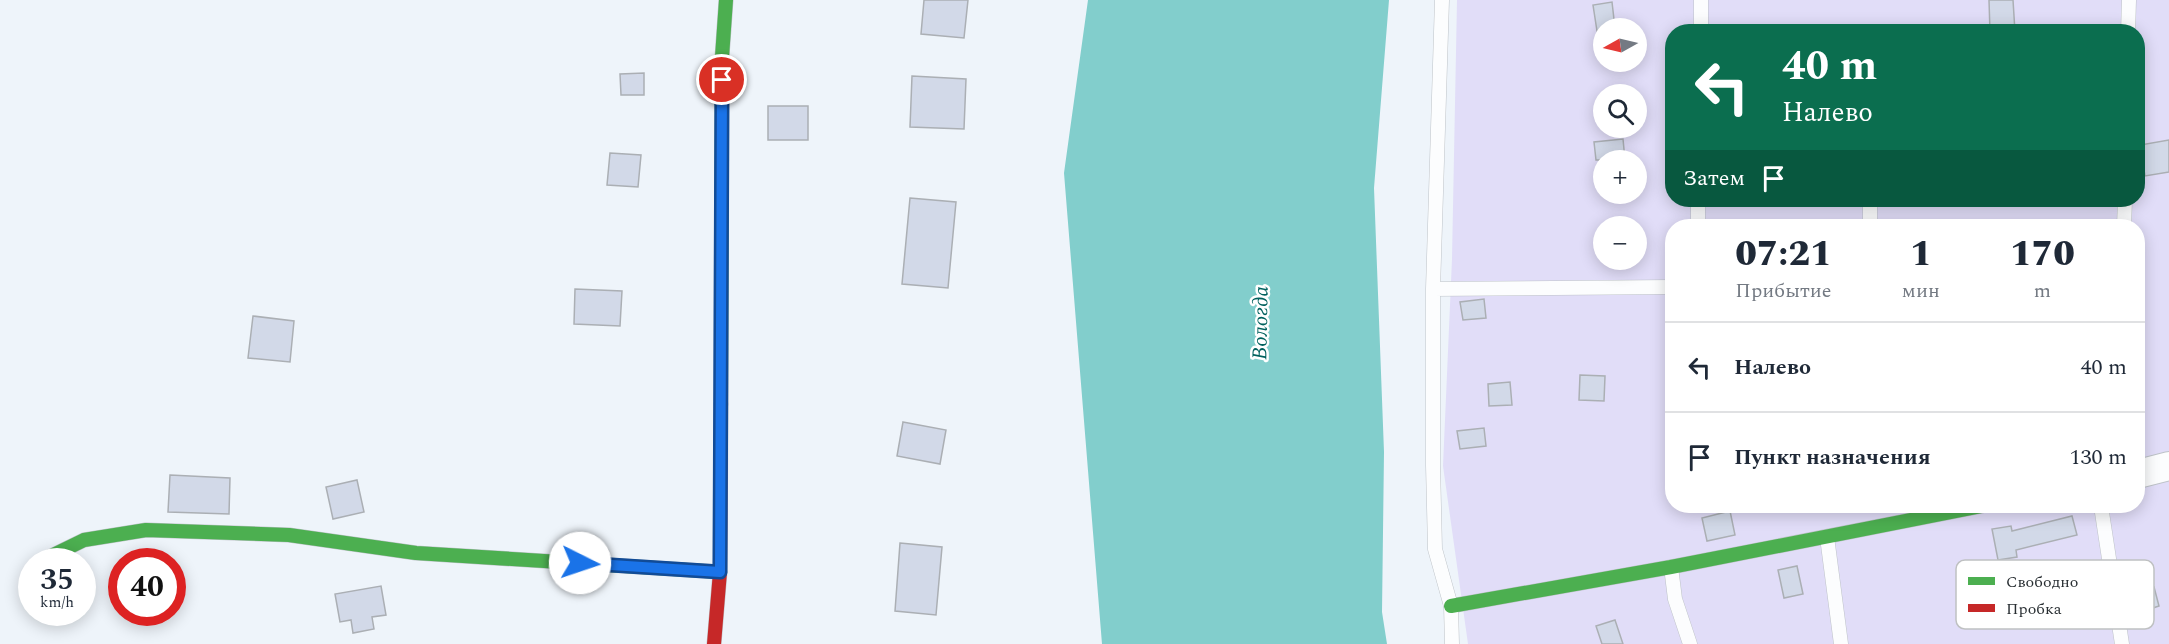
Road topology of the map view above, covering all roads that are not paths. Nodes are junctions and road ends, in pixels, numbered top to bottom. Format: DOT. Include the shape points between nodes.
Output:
graph roads {
  1 [pos="726,0"];
  2 [pos="1442,0"];
  3 [pos="1701,0"];
  4 [pos="2129,0"];
  5 [pos="1701,24"];
  6 [pos="2128,24"];
  7 [pos="1665,287"];
  8 [pos="1433,289"];
  9 [pos="2169,466"];
  10 [pos="2145,472"];
  11 [pos="1936,513"];
  12 [pos="2102,513"];
  13 [pos="1827,537"];
  14 [pos="68,548"];
  15 [pos="2109,560"];
  16 [pos="1671,567"];
  17 [pos="720,572"];
  18 [pos="1450,606"];
  19 [pos="2120,629"];
  20 [pos="714,644"];
  21 [pos="1452,644"];
  22 [pos="1690,644"];
  23 [pos="1841,644"];
  24 [pos="2122,644"];
  1 -- 17 [label="street" via="722,69"];
  2 -- 8 [label="lane"];
  3 -- 5 [label="lane"];
  4 -- 6 [label="lane"];
  7 -- 8 [label="lane"];
  8 -- 18 [label="lane" via="1435,549"];
  9 -- 10 [label="street"];
  11 -- 13 [label="street" via="1876,522"];
  12 -- 15 [label="lane"];
  13 -- 16 [label="street"];
  13 -- 23 [label="lane"];
  14 -- 17 [label="street" via="84,540 146,530 289,536 416,553"];
  16 -- 18 [label="street"];
  16 -- 22 [label="lane"];
  17 -- 20 [label="street"];
  18 -- 21 [label="lane"];
  19 -- 24 [label="lane"];
}
